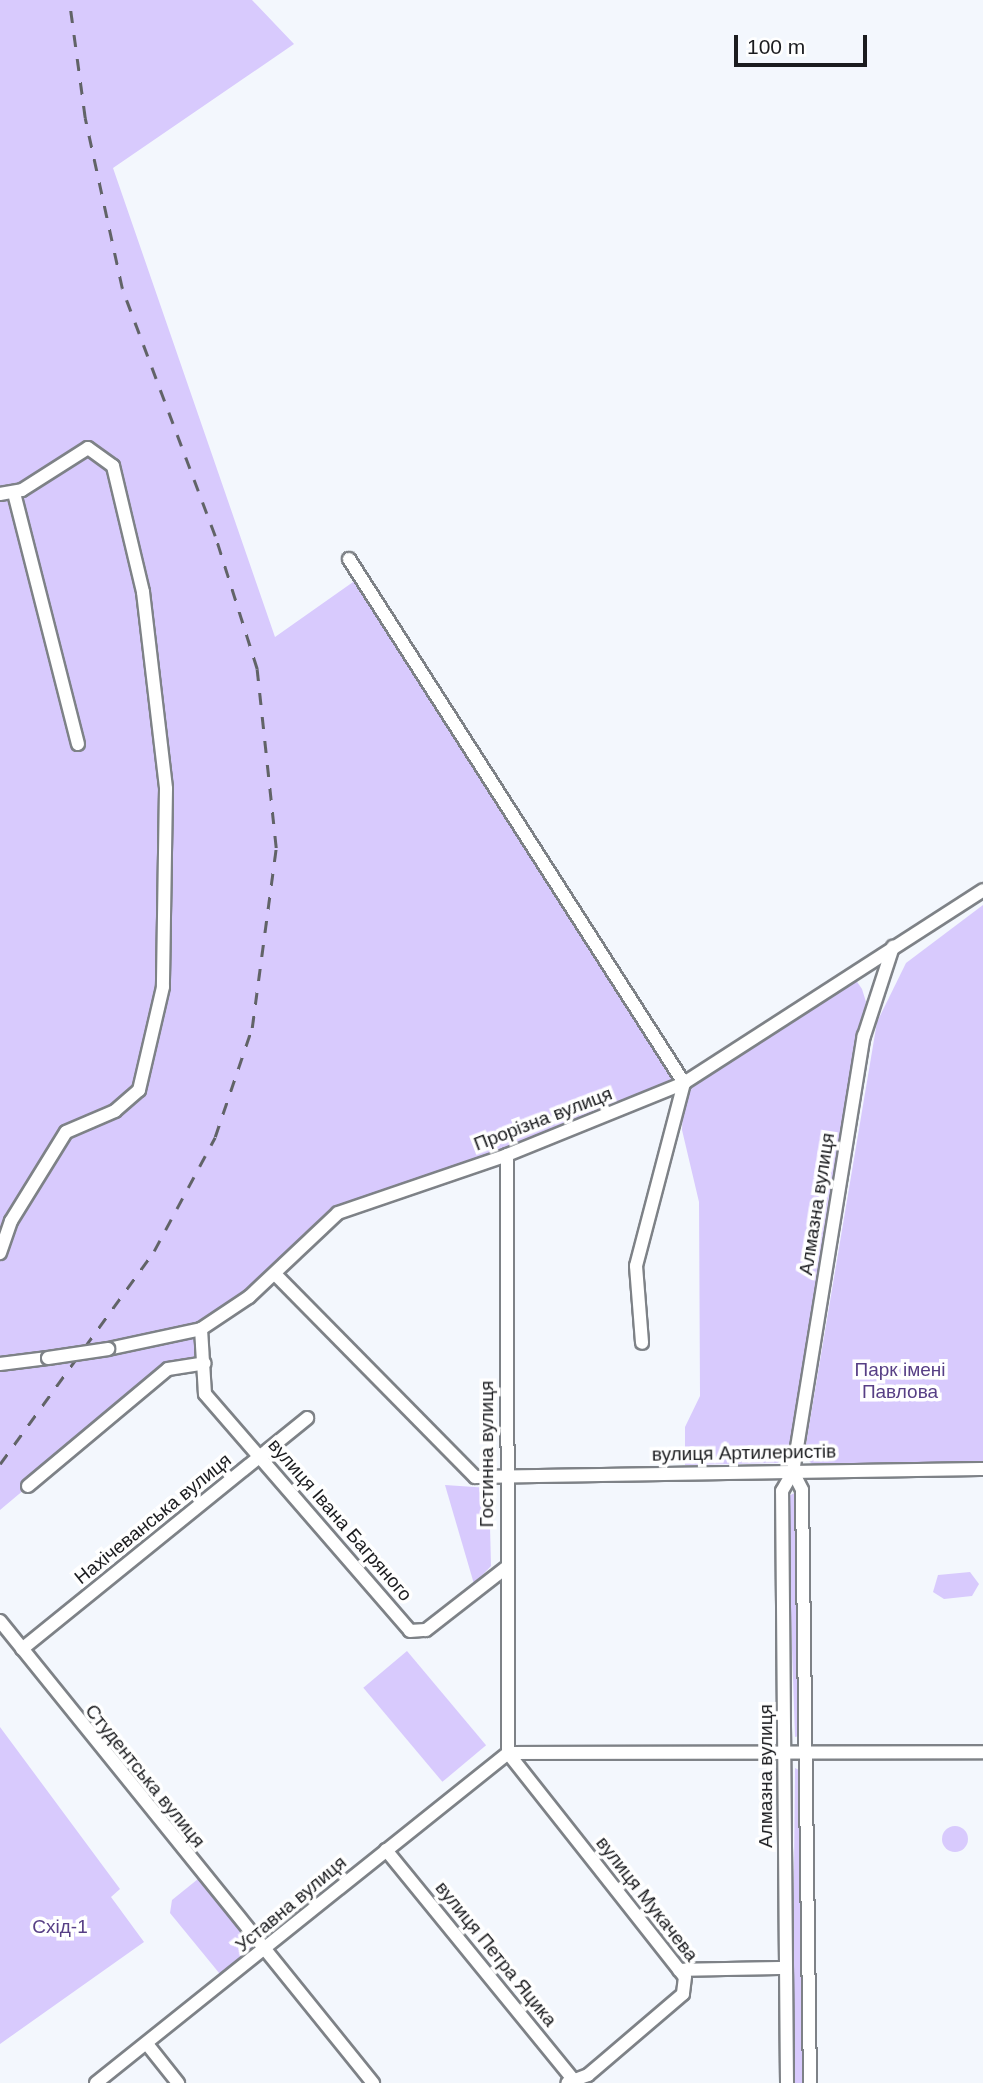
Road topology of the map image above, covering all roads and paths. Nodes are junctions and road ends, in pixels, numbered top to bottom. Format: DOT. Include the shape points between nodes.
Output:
graph roads {
  1 [pos="14,493"];
  2 [pos="0,494"];
  3 [pos="349,559"];
  4 [pos="78,744"];
  5 [pos="983,890"];
  6 [pos="893,947"];
  7 [pos="684,1083"];
  8 [pos="507,1155"];
  9 [pos="6,1218"];
  10 [pos="0,1253"];
  11 [pos="275,1274"];
  12 [pos="201,1329"];
  13 [pos="642,1343"];
  14 [pos="205,1363"];
  15 [pos="0,1364"];
  16 [pos="185,1366"];
  17 [pos="205,1394"];
  18 [pos="307,1418"];
  19 [pos="261,1457"];
  20 [pos="983,1469"];
  21 [pos="793,1472"];
  22 [pos="506,1476"];
  23 [pos="28,1486"];
  24 [pos="507,1567"];
  25 [pos="0,1621"];
  26 [pos="22,1649"];
  27 [pos="983,1752"];
  28 [pos="508,1753"];
  29 [pos="807,1754"];
  30 [pos="785,1755"];
  31 [pos="386,1850"];
  32 [pos="265,1952"];
  33 [pos="786,1968"];
  34 [pos="679,1970"];
  35 [pos="146,2044"];
  36 [pos="572,2081"];
  37 [pos="96,2083"];
  38 [pos="178,2083"];
  39 [pos="373,2083"];
  40 [pos="787,2083"];
  41 [pos="810,2083"];
  1 -- 2 [label="street"];
  1 -- 4 [label="street"];
  1 -- 9 [label="street" via="88,449 113,466 143,592 166,789 163,987 139,1090 115,1111 66,1132"];
  3 -- 7 [label="street"];
  5 -- 6 [label="street, Прорізна вулиця"];
  6 -- 7 [label="street, Прорізна вулиця"];
  6 -- 21 [label="street, Алмазна вулиця" via="864,1036"];
  7 -- 8 [label="street, Прорізна вулиця"];
  7 -- 13 [label="street" via="636,1266"];
  8 -- 11 [label="street, Прорізна вулиця" via="338,1213"];
  8 -- 22 [label="street, Гостинна вулиця"];
  9 -- 10 [label="street"];
  11 -- 12 [label="street, Прорізна вулиця"];
  11 -- 22 [label="street, вулиця Артилеристів" via="475,1477"];
  12 -- 14 [label="street"];
  12 -- 15 [label="street, Прорізна вулиця, bridge" via="108,1349"];
  14 -- 16 [label="street"];
  14 -- 17 [label="street"];
  16 -- 17 [label="street, вулиця Івана Багряного"];
  16 -- 23 [label="street" via="168,1370"];
  17 -- 19 [label="street, вулиця Івана Багряного"];
  18 -- 19 [label="street, Нахічеванська вулиця"];
  19 -- 24 [label="street, вулиця Івана Багряного" via="410,1631 426,1630"];
  19 -- 26 [label="street, Нахічеванська вулиця"];
  20 -- 21 [label="street, вулиця Артилеристів"];
  21 -- 22 [label="street, вулиця Артилеристів"];
  21 -- 29 [label="street, Алмазна вулиця" via="802,1490"];
  21 -- 30 [label="street, Алмазна вулиця" via="782,1491"];
  22 -- 24 [label="street, Гостинна вулиця"];
  24 -- 28 [label="street, Гостинна вулиця"];
  25 -- 26 [label="street, Студентська вулиця"];
  26 -- 32 [label="street, Студентська вулиця"];
  27 -- 29 [label="street"];
  28 -- 30 [label="street"];
  28 -- 31 [label="street, Уставна вулиця"];
  28 -- 34 [label="street, вулиця Мукачева"];
  29 -- 30 [label="street"];
  29 -- 41 [label="street, Алмазна вулиця"];
  30 -- 33 [label="street, Алмазна вулиця"];
  31 -- 32 [label="street, Уставна вулиця"];
  31 -- 36 [label="street, вулиця Петра Яцика"];
  32 -- 35 [label="street, Уставна вулиця"];
  32 -- 39 [label="street, Студентська вулиця"];
  33 -- 34 [label="street"];
  33 -- 40 [label="street, Алмазна вулиця"];
  34 -- 36 [label="street, вулиця Мукачева" via="683,1994 588,2075"];
  35 -- 37 [label="street, Уставна вулиця"];
  35 -- 38 [label="street"];
}
